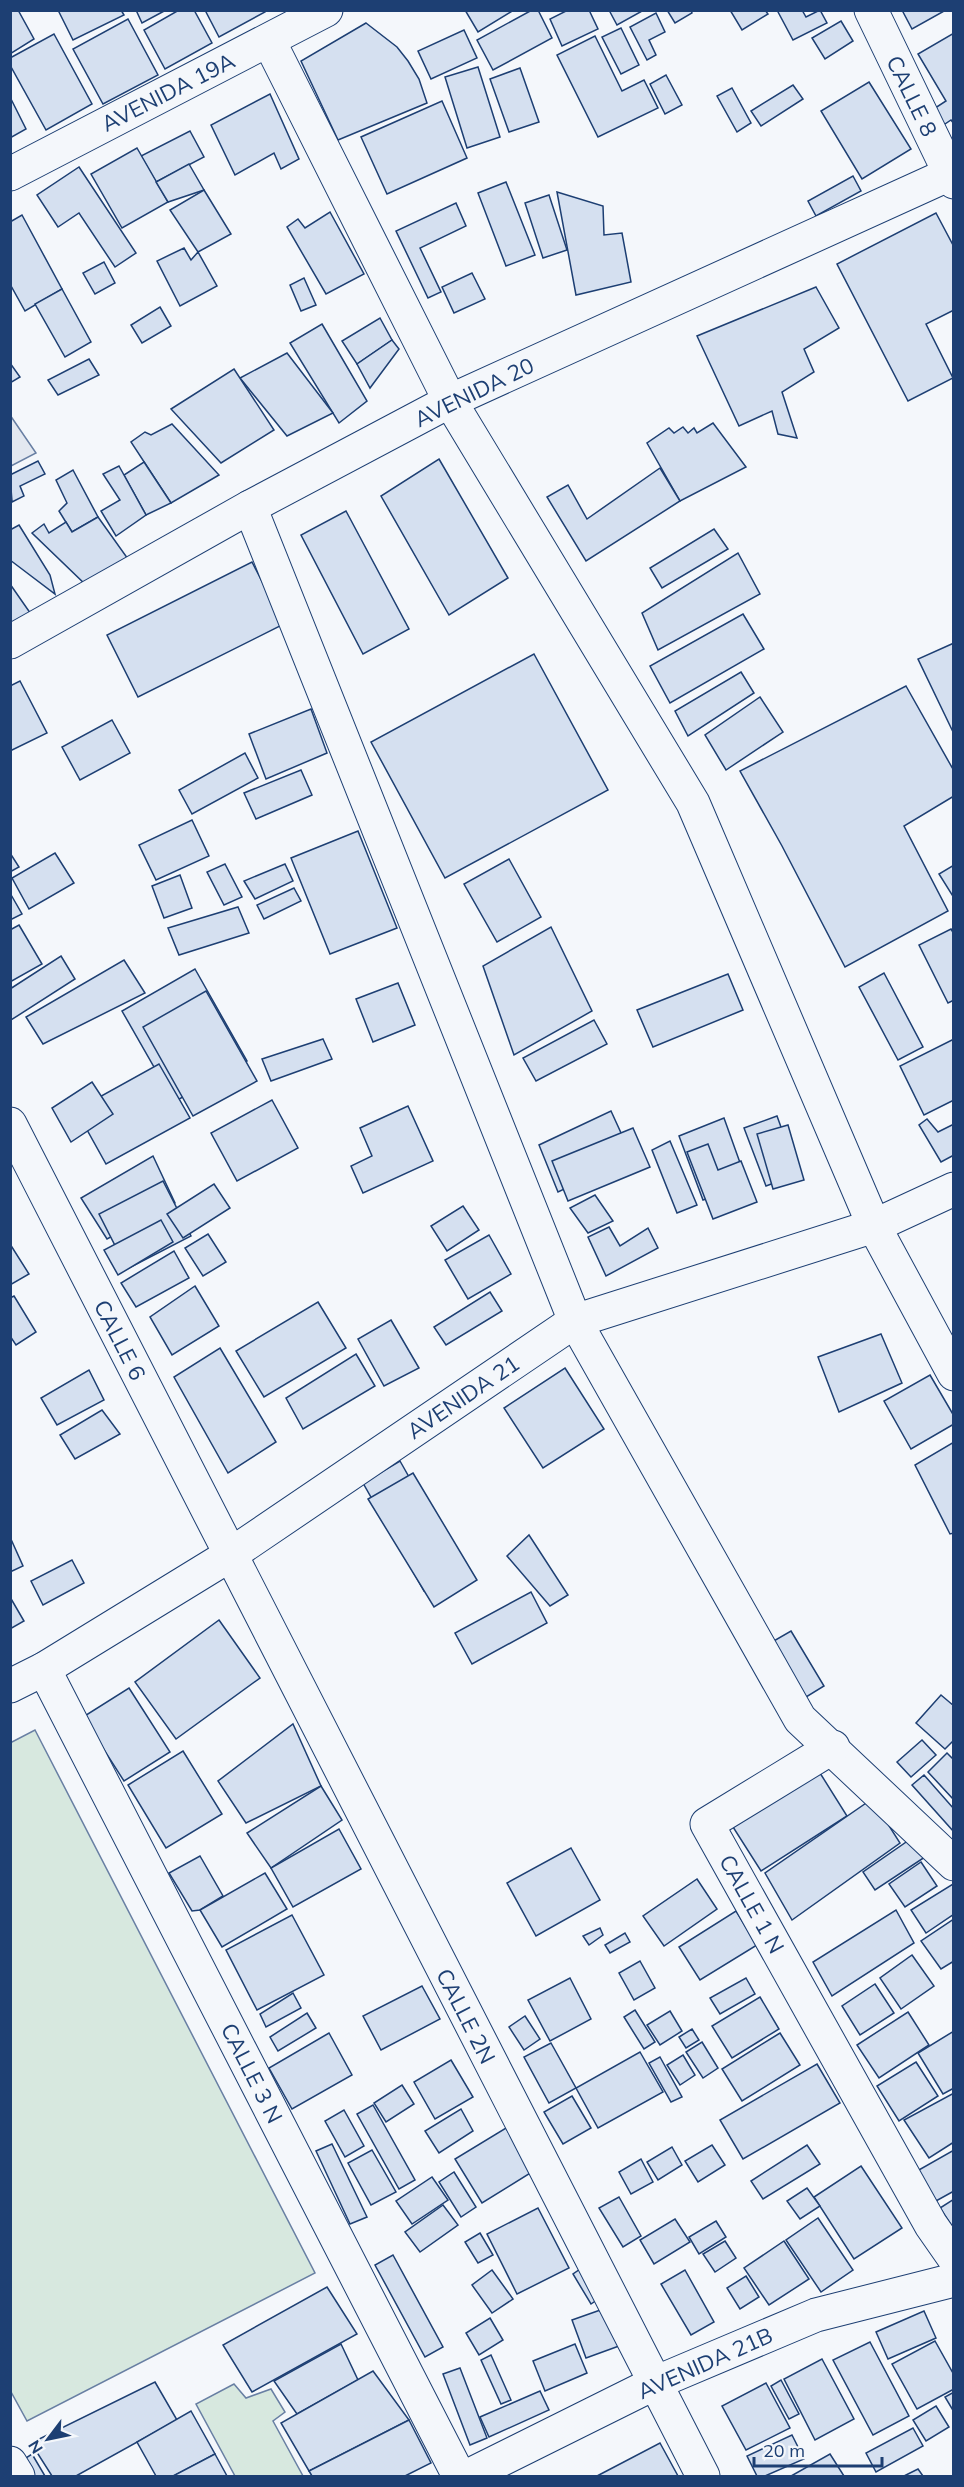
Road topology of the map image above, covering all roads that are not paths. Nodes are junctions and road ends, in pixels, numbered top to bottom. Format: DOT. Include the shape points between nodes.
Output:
graph roads {
  1 [pos="326,10"];
  2 [pos="871,10"];
  3 [pos="268,40"];
  4 [pos="10,174"];
  5 [pos="952,176"];
  6 [pos="450,401"];
  7 [pos="250,507"];
  8 [pos="10,642"];
  9 [pos="10,1124"];
  10 [pos="954,1189"];
  11 [pos="874,1226"];
  12 [pos="575,1321"];
  13 [pos="954,1374"];
  14 [pos="230,1555"];
  15 [pos="44,1669"];
  16 [pos="10,1686"];
  17 [pos="833,1748"];
  18 [pos="954,1864"];
  19 [pos="954,2258"];
  20 [pos="954,2280"];
  21 [pos="655,2383"];
  22 [pos="10,2463"];
  23 [pos="18,2476"];
  24 [pos="459,2476"];
  25 [pos="468,2476"];
  26 [pos="703,2476"];
  1 -- 3 [label="street, AVENIDA 19A"];
  2 -- 5 [label="street, CALLE 8"];
  3 -- 4 [label="street, AVENIDA 19A"];
  3 -- 6 [label="street"];
  5 -- 6 [label="street, AVENIDA 20"];
  6 -- 7 [label="street, AVENIDA 20"];
  6 -- 11 [label="street" via="693,803"];
  7 -- 8 [label="street, AVENIDA 20"];
  7 -- 12 [label="street"];
  9 -- 14 [label="street, CALLE 6"];
  10 -- 11 [label="street, AVENIDA 21"];
  11 -- 12 [label="street, AVENIDA 21"];
  11 -- 13 [label="street"];
  12 -- 14 [label="street, AVENIDA 21"];
  12 -- 17 [label="street" via="800,1719"];
  14 -- 15 [label="street, AVENIDA 21"];
  14 -- 21 [label="street, CALLE 2N"];
  15 -- 16 [label="street, AVENIDA 21"];
  15 -- 24 [label="street, CALLE 3 N"];
  17 -- 18 [label="street"];
  17 -- 19 [label="street, CALLE 1 N" via="707,1824 931,2225"];
  20 -- 21 [label="street, AVENIDA 21B" via="816,2315"];
  21 -- 25 [label="street, AVENIDA 21B"];
  21 -- 26 [label="street, CALLE 2N"];
  22 -- 23 [label="street"];
}
